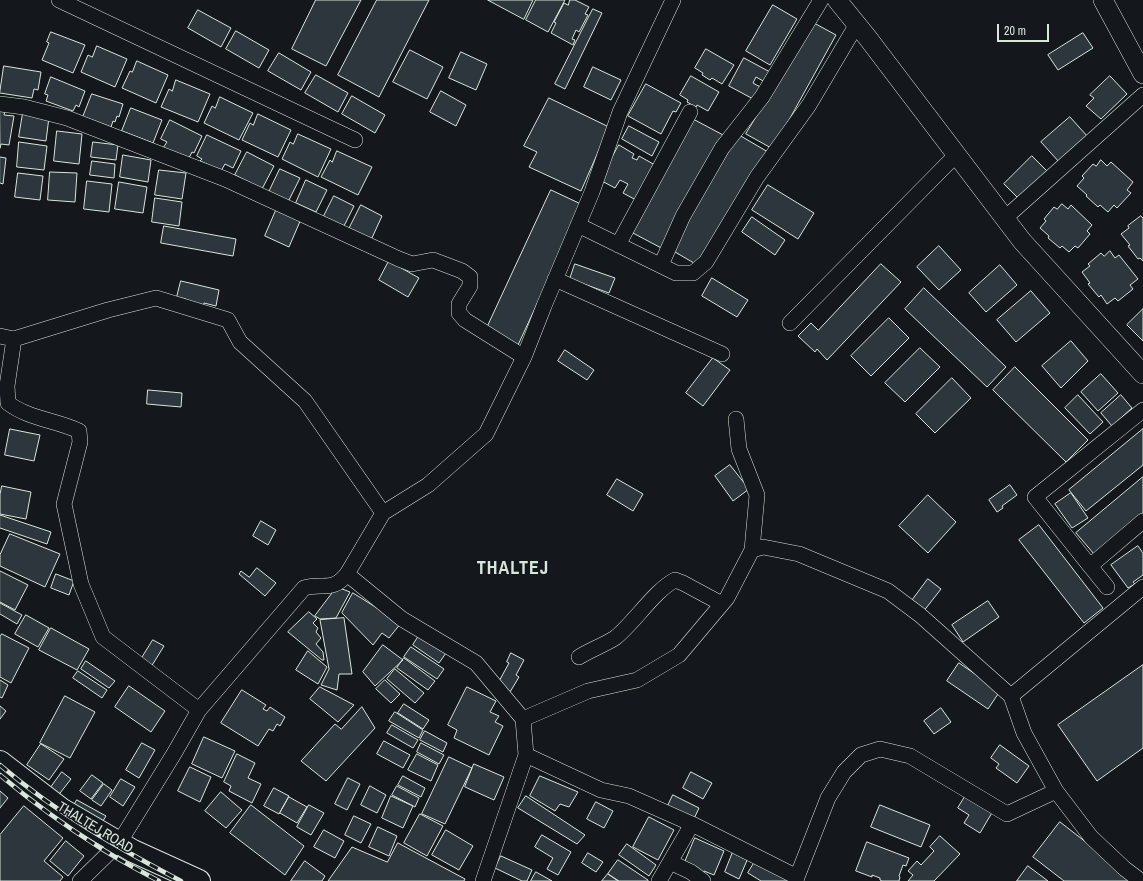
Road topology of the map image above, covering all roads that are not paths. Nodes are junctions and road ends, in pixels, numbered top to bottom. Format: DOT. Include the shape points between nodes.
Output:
graph roads {
  1 [pos="59,0"];
  2 [pos="673,0"];
  3 [pos="821,0"];
  4 [pos="837,0"];
  5 [pos="1103,0"];
  6 [pos="857,24"];
  7 [pos="1143,74"];
  8 [pos="1143,95"];
  9 [pos="0,104"];
  10 [pos="690,112"];
  11 [pos="355,140"];
  12 [pos="956,154"];
  13 [pos="1005,218"];
  14 [pos="578,225"];
  15 [pos="618,244"];
  16 [pos="661,265"];
  17 [pos="555,279"];
  18 [pos="790,323"];
  19 [pos="7,338"];
  20 [pos="722,354"];
  21 [pos="524,357"];
  22 [pos="1143,374"];
  23 [pos="1143,410"];
  24 [pos="736,419"];
  25 [pos="383,513"];
  26 [pos="1143,521"];
  27 [pos="752,550"];
  28 [pos="1090,566"];
  29 [pos="347,574"];
  30 [pos="1107,587"];
  31 [pos="1143,587"];
  32 [pos="722,604"];
  33 [pos="579,657"];
  34 [pos="1011,696"];
  35 [pos="199,710"];
  36 [pos="523,719"];
  37 [pos="526,755"];
  38 [pos="0,762"];
  39 [pos="1056,791"];
  40 [pos="692,824"];
  41 [pos="119,843"];
  42 [pos="670,862"];
  43 [pos="796,879"];
  44 [pos="80,881"];
  45 [pos="199,881"];
  46 [pos="483,881"];
  47 [pos="660,881"];
  48 [pos="703,881"];
  49 [pos="1141,881"];
  1 -- 11 [label="street"];
  2 -- 14 [label="street" via="620,112"];
  3 -- 16 [label="street" via="762,97 722,148 683,216"];
  4 -- 6 [label="street"];
  5 -- 7 [label="street"];
  6 -- 12 [label="street"];
  6 -- 16 [label="street" via="808,104 757,177 706,262 693,273 676,273"];
  8 -- 13 [label="street"];
  9 -- 21 [label="street" via="68,118 226,178 412,264 433,260 462,271 470,277 470,286 459,304 458,313"];
  10 -- 15 [label="street"];
  12 -- 13 [label="street"];
  12 -- 18 [label="street"];
  13 -- 22 [label="street" via="1022,241"];
  14 -- 15 [label="street"];
  14 -- 17 [label="street"];
  15 -- 16 [label="street"];
  17 -- 20 [label="street"];
  17 -- 21 [label="street"];
  19 -- 25 [label="street" via="156,298 228,320 240,342 305,401"];
  19 -- 35 [label="street" via="8,402 18,410 79,431 80,442 64,504 81,584 102,637"];
  21 -- 25 [label="street" via="486,434 428,485"];
  23 -- 28 [label="street" via="1035,497"];
  24 -- 27 [label="street" via="739,449 757,495"];
  25 -- 29 [label="street"];
  26 -- 28 [label="street"];
  27 -- 32 [label="street"];
  27 -- 34 [label="street" via="763,547 798,554 888,591 920,615"];
  28 -- 30 [label="street"];
  29 -- 35 [label="street" via="334,586 314,585 304,588"];
  29 -- 36 [label="street" via="402,619 476,663"];
  31 -- 34 [label="street"];
  32 -- 33 [label="street" via="675,580 667,584 614,638"];
  32 -- 36 [label="street" via="679,655 637,680 588,691"];
  34 -- 39 [label="street" via="1024,733"];
  35 -- 41 [label="street"];
  36 -- 37 [label="street"];
  37 -- 40 [label="street" via="601,790 629,796"];
  37 -- 46 [label="street"];
  38 -- 41 [label="main road, THALTEJ ROAD" via="61,809"];
  39 -- 43 [label="street" via="1007,814 910,756 880,749 861,755 844,772 828,798"];
  39 -- 49 [label="street" via="1091,837"];
  40 -- 42 [label="street"];
  40 -- 43 [label="street"];
  41 -- 44 [label="street"];
  41 -- 45 [label="main road, THALTEJ ROAD"];
  42 -- 47 [label="street"];
  42 -- 48 [label="street"];
}
